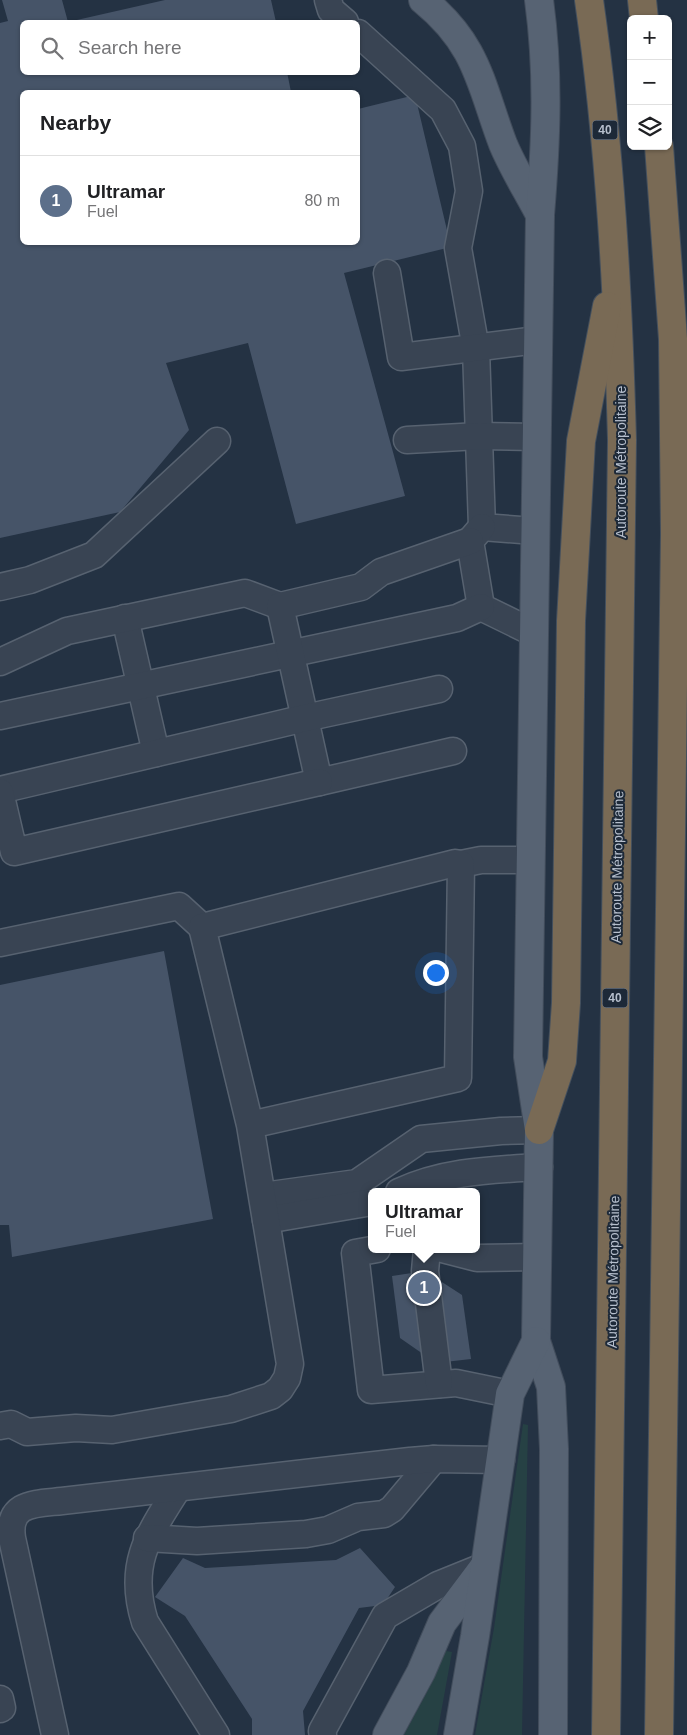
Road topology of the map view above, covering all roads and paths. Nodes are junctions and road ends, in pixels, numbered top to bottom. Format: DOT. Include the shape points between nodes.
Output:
graph roads {
  1 [pos="328,0"];
  2 [pos="423,0"];
  3 [pos="539,0"];
  4 [pos="589,0"];
  5 [pos="642,0"];
  6 [pos="644,15"];
  7 [pos="343,20"];
  8 [pos="360,35"];
  9 [pos="659,150"];
  10 [pos="540,215"];
  11 [pos="616,260"];
  12 [pos="387,272"];
  13 [pos="537,340"];
  14 [pos="476,348"];
  15 [pos="479,436"];
  16 [pos="536,437"];
  17 [pos="407,440"];
  18 [pos="217,442"];
  19 [pos="675,477"];
  20 [pos="534,531"];
  21 [pos="476,534"];
  22 [pos="687,548"];
  23 [pos="0,587"];
  24 [pos="280,606"];
  25 [pos="481,607"];
  26 [pos="125,618"];
  27 [pos="532,632"];
  28 [pos="290,653"];
  29 [pos="0,662"];
  30 [pos="140,685"];
  31 [pos="439,689"];
  32 [pos="0,716"];
  33 [pos="305,718"];
  34 [pos="453,751"];
  35 [pos="156,753"];
  36 [pos="319,782"];
  37 [pos="0,791"];
  38 [pos="530,860"];
  39 [pos="461,864"];
  40 [pos="202,927"];
  41 [pos="0,943"];
  42 [pos="250,1125"];
  43 [pos="539,1130"];
  44 [pos="539,1167"];
  45 [pos="407,1188"];
  46 [pos="368,1202"];
  47 [pos="264,1208"];
  48 [pos="368,1251"];
  49 [pos="427,1253"];
  50 [pos="458,1253"];
  51 [pos="537,1257"];
  52 [pos="536,1341"];
  53 [pos="439,1384"];
  54 [pos="510,1394"];
  55 [pos="0,1426"];
  56 [pos="434,1459"];
  57 [pos="501,1460"];
  58 [pos="178,1488"];
  59 [pos="147,1538"];
  60 [pos="485,1566"];
  61 [pos="0,1699"];
  62 [pos="0,1709"];
  63 [pos="55,1735"];
  64 [pos="216,1735"];
  65 [pos="323,1735"];
  66 [pos="387,1735"];
  67 [pos="458,1735"];
  68 [pos="553,1735"];
  69 [pos="606,1735"];
  70 [pos="659,1735"];
  1 -- 7 [label="lane" via="331,10"];
  2 -- 10 [label="main road" via="449,24 467,49 481,75 504,145"];
  3 -- 10 [label="main road" via="546,81 546,138"];
  4 -- 11 [label="highway, Autoroute Métropolitaine / 40"];
  5 -- 6 [label="highway"];
  8 -- 14 [label="lane" via="443,110 462,146 468,191 458,248"];
  9 -- 19 [label="highway" via="673,339"];
  10 -- 13 [label="main road"];
  11 -- 43 [label="highway" via="581,441 571,621 566,1003 562,1061"];
  11 -- 69 [label="highway, Autoroute Métropolitaine / 40" via="622,500"];
  12 -- 14 [label="lane" via="401,357"];
  13 -- 14 [label="lane"];
  13 -- 16 [label="main road"];
  14 -- 15 [label="lane"];
  15 -- 16 [label="lane"];
  15 -- 17 [label="lane"];
  15 -- 21 [label="lane"];
  16 -- 20 [label="main road"];
  18 -- 23 [label="lane" via="94,556 30,580"];
  19 -- 22 [label="highway"];
  19 -- 70 [label="highway"];
  20 -- 21 [label="lane"];
  20 -- 27 [label="main road"];
  21 -- 24 [label="lane" via="380,572 361,587"];
  21 -- 25 [label="lane"];
  24 -- 26 [label="lane" via="245,593"];
  24 -- 28 [label="lane"];
  25 -- 27 [label="lane"];
  25 -- 28 [label="lane" via="457,618"];
  26 -- 29 [label="lane" via="67,631"];
  26 -- 30 [label="lane"];
  27 -- 38 [label="main road"];
  28 -- 30 [label="lane"];
  28 -- 33 [label="lane"];
  30 -- 32 [label="lane"];
  30 -- 35 [label="lane"];
  31 -- 33 [label="lane"];
  33 -- 35 [label="lane"];
  33 -- 36 [label="lane"];
  34 -- 36 [label="lane"];
  35 -- 37 [label="lane"];
  36 -- 37 [label="lane" via="14,852"];
  38 -- 39 [label="lane" via="480,860"];
  38 -- 43 [label="main road" via="528,1057"];
  39 -- 40 [label="lane"];
  39 -- 42 [label="lane" via="458,1078"];
  40 -- 41 [label="lane" via="179,906"];
  40 -- 42 [label="lane"];
  42 -- 47 [label="lane"];
  43 -- 44 [label="main road"];
  43 -- 47 [label="lane" via="421,1138 357,1183"];
  44 -- 45 [label="lane" via="446,1175"];
  44 -- 51 [label="main road"];
  46 -- 47 [label="lane"];
  47 -- 55 [label="lane" via="290,1364 280,1389 270,1396 231,1408 112,1430 76,1428 27,1432 11,1424"];
  48 -- 53 [label="lane" via="355,1253 372,1390"];
  49 -- 53 [label="lane" via="425,1271"];
  50 -- 51 [label="lane" via="477,1258"];
  51 -- 52 [label="main road"];
  52 -- 54 [label="main road"];
  52 -- 68 [label="main road" via="551,1386 554,1449"];
  53 -- 54 [label="lane" via="465,1384"];
  54 -- 57 [label="main road"];
  56 -- 57 [label="lane"];
  56 -- 58 [label="lane"];
  56 -- 59 [label="lane" via="392,1509 384,1514 358,1517 328,1530 197,1541"];
  57 -- 60 [label="main road"];
  58 -- 59 [label="lane"];
  58 -- 63 [label="lane" via="31,1505 21,1508 12,1518 12,1538"];
  59 -- 64 [label="lane" via="137,1574 138,1601 145,1622"];
  60 -- 65 [label="lane" via="438,1585 385,1616 322,1730"];
  60 -- 66 [label="main road" via="442,1623 421,1672"];
  60 -- 67 [label="main road"];
  61 -- 62 [label="lane"];
}
